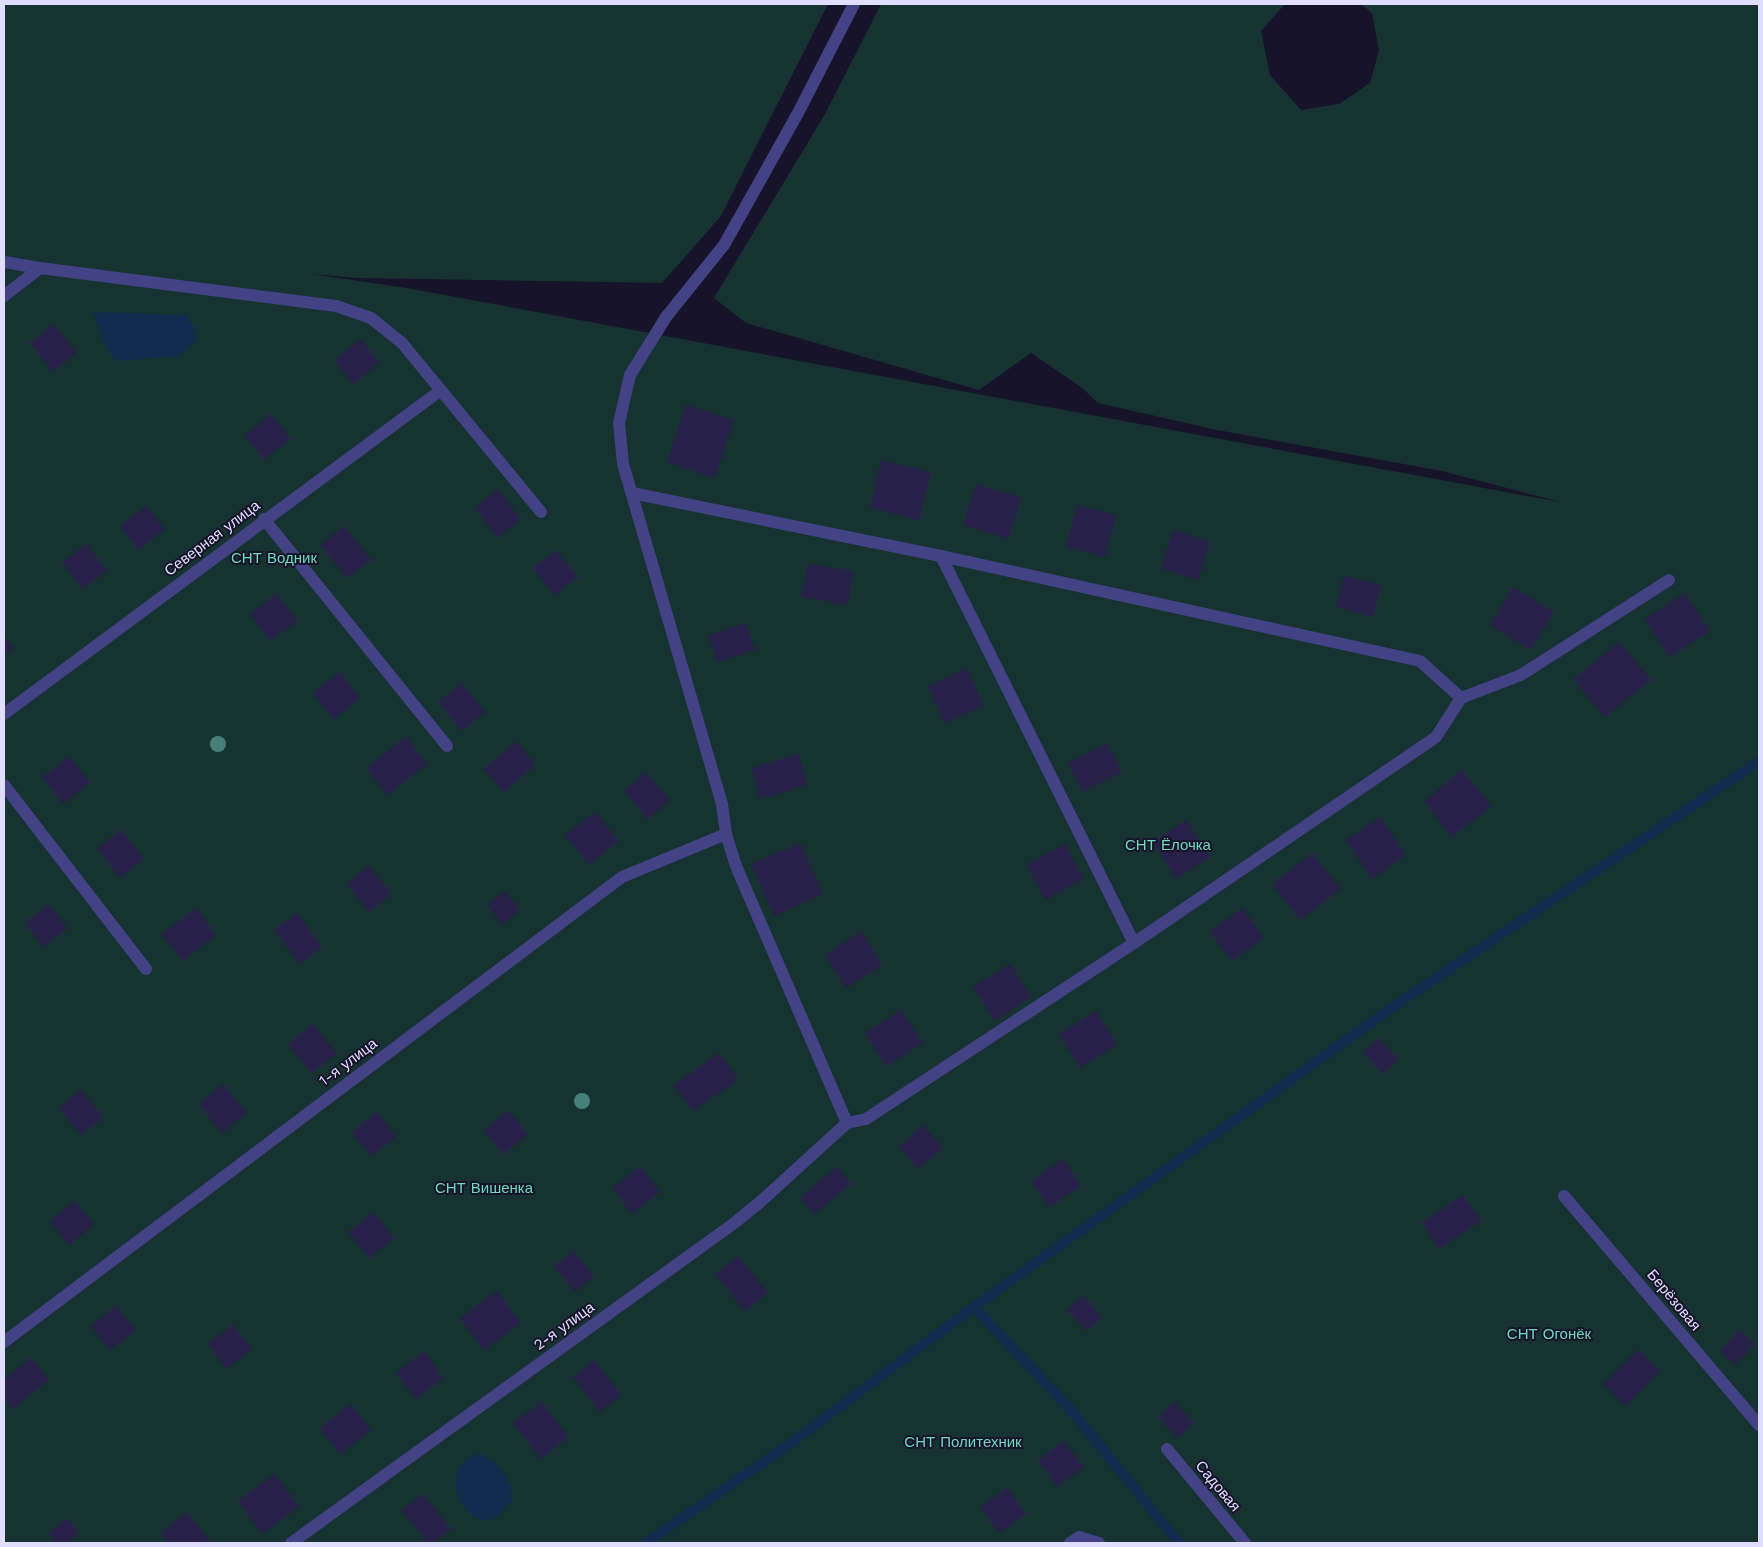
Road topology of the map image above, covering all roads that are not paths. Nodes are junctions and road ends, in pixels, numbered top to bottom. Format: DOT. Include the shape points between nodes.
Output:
graph roads {
  1 [pos="854,4"];
  2 [pos="4,262"];
  3 [pos="40,268"];
  4 [pos="4,296"];
  5 [pos="441,390"];
  6 [pos="632,494"];
  7 [pos="541,512"];
  8 [pos="264,519"];
  9 [pos="941,556"];
  10 [pos="1669,580"];
  11 [pos="1461,698"];
  12 [pos="4,714"];
  13 [pos="447,746"];
  14 [pos="4,785"];
  15 [pos="726,834"];
  16 [pos="1134,943"];
  17 [pos="146,969"];
  18 [pos="847,1123"];
  19 [pos="1564,1196"];
  20 [pos="4,1342"];
  21 [pos="1759,1425"];
  22 [pos="1167,1449"];
  23 [pos="1074,1540"];
  24 [pos="291,1543"];
  25 [pos="1099,1543"];
  26 [pos="1245,1543"];
  1 -- 6 [label="street" via="724,245 666,317 630,375 619,423 623,464"];
  2 -- 3 [label="street"];
  3 -- 4 [label="street"];
  3 -- 5 [label="street" via="336,306 371,318 402,343"];
  5 -- 7 [label="street"];
  5 -- 8 [label="street, Северная улица"];
  6 -- 9 [label="street"];
  6 -- 15 [label="street" via="722,804"];
  8 -- 12 [label="street, Северная улица"];
  8 -- 13 [label="street"];
  9 -- 11 [label="street" via="1420,661"];
  9 -- 16 [label="street"];
  10 -- 11 [label="street" via="1521,675"];
  11 -- 16 [label="street" via="1436,736"];
  14 -- 17 [label="street"];
  15 -- 18 [label="street" via="736,866"];
  15 -- 20 [label="street, 1-я улица" via="622,877"];
  16 -- 18 [label="street" via="866,1119"];
  18 -- 24 [label="street, 2-я улица" via="734,1224"];
  19 -- 21 [label="street, Берёзовая"];
  22 -- 26 [label="street, Садовая"];
  23 -- 25 [label="street"];
}
